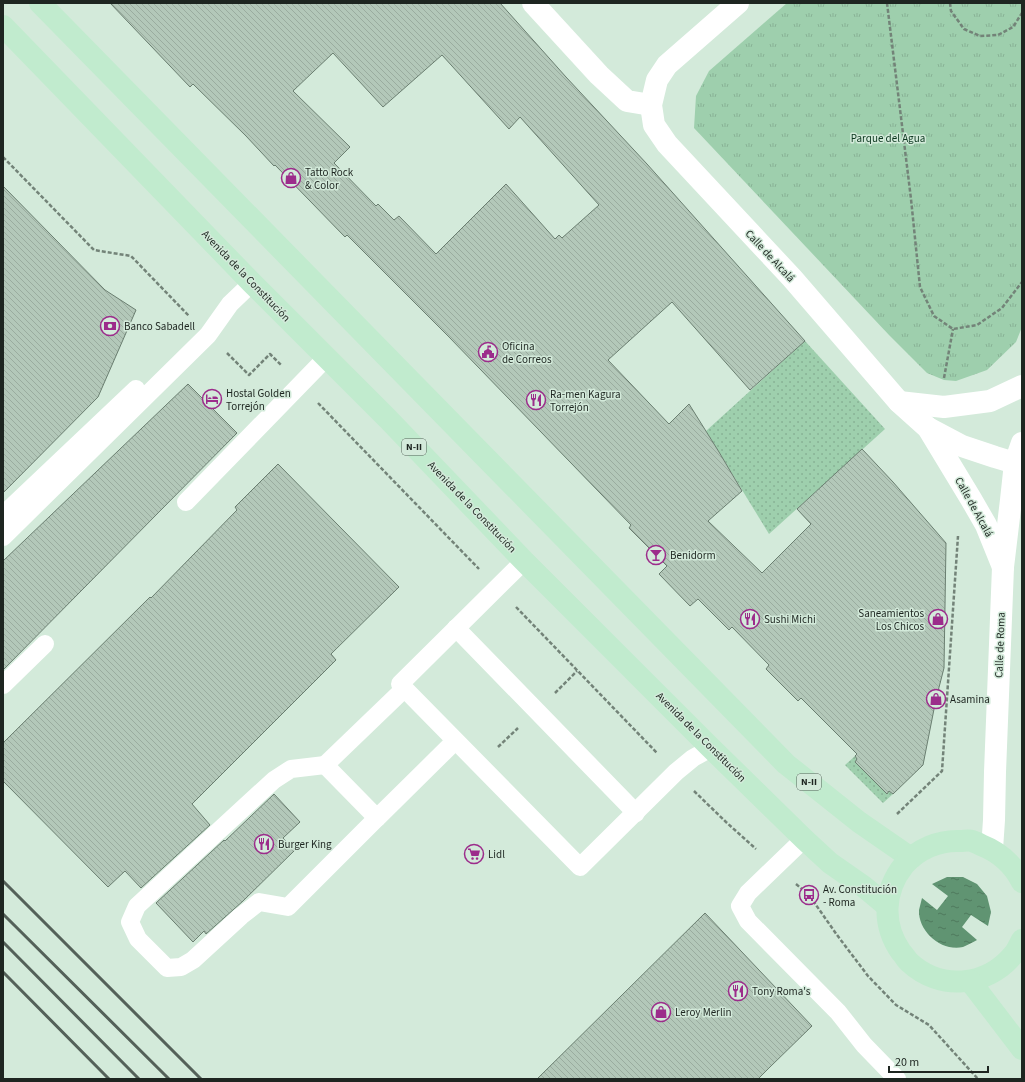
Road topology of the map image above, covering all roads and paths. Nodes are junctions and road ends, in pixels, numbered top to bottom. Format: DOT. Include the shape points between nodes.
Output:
graph roads {
  1 [pos="40,3"];
  2 [pos="533,3"];
  3 [pos="738,3"];
  4 [pos="887,3"];
  5 [pos="950,3"];
  6 [pos="1022,13"];
  7 [pos="3,26"];
  8 [pos="651,105"];
  9 [pos="3,157"];
  10 [pos="1022,282"];
  11 [pos="252,283"];
  12 [pos="953,329"];
  13 [pos="204,331"];
  14 [pos="326,358"];
  15 [pos="944,380"];
  16 [pos="300,384"];
  17 [pos="1022,386"];
  18 [pos="899,402"];
  19 [pos="928,428"];
  20 [pos="1018,453"];
  21 [pos="186,502"];
  22 [pos="3,515"];
  23 [pos="958,534"];
  24 [pos="3,537"];
  25 [pos="524,561"];
  26 [pos="1003,567"];
  27 [pos="497,588"];
  28 [pos="456,628"];
  29 [pos="45,644"];
  30 [pos="3,685"];
  31 [pos="404,689"];
  32 [pos="455,740"];
  33 [pos="711,748"];
  34 [pos="325,765"];
  35 [pos="942,771"];
  36 [pos="676,772"];
  37 [pos="636,813"];
  38 [pos="377,818"];
  39 [pos="804,839"];
  40 [pos="992,849"];
  41 [pos="911,858"];
  42 [pos="776,866"];
  43 [pos="1022,882"];
  44 [pos="887,906"];
  45 [pos="1019,953"];
  46 [pos="970,981"];
  47 [pos="1022,1049"];
  48 [pos="897,1079"];
  49 [pos="978,1079"];
  1 -- 41 [label="main road, N-II" via="786,764 859,822"];
  2 -- 8 [label="street" via="599,75 627,101"];
  3 -- 8 [label="street, Calle de Alcalá" via="667,65 657,80"];
  4 -- 12 [label="path" via="920,287 934,316"];
  5 -- 6 [label="path" via="951,11 964,29 980,36 998,35 1013,27"];
  7 -- 11 [label="main road, Avenida de la Constitución / N-II"];
  8 -- 18 [label="street, Calle de Alcalá" via="654,125 667,144 792,278"];
  9 -- 13 [label="path" via="94,250 130,256"];
  10 -- 12 [label="path" via="1002,308 977,325"];
  11 -- 13 [label="lane"];
  11 -- 14 [label="main road, Avenida de la Constitución / N-II"];
  12 -- 15 [label="path"];
  13 -- 16 [label="path" via="249,375 270,354"];
  13 -- 22 [label="lane"];
  13 -- 24 [label="lane"];
  14 -- 16 [label="lane"];
  14 -- 25 [label="main road, Avenida de la Constitución / N-II"];
  16 -- 21 [label="lane"];
  16 -- 27 [label="path"];
  17 -- 18 [label="street" via="990,401 944,407"];
  18 -- 19 [label="street, Calle de Alcalá"];
  19 -- 20 [label="street, Calle de Alcalá" via="962,446 995,457"];
  19 -- 26 [label="street, Calle de Alcalá" via="986,525"];
  20 -- 26 [label="street, Calle de Roma"];
  23 -- 35 [label="path"];
  25 -- 27 [label="lane"];
  25 -- 33 [label="main road, Avenida de la Constitución / N-II"];
  26 -- 40 [label="street, Calle de Roma"];
  27 -- 28 [label="lane"];
  27 -- 36 [label="path"];
  28 -- 31 [label="lane" via="400,684"];
  28 -- 37 [label="lane"];
  29 -- 30 [label="lane"];
  31 -- 32 [label="lane"];
  31 -- 34 [label="lane"];
  32 -- 37 [label="lane" via="580,867"];
  32 -- 38 [label="lane"];
  33 -- 36 [label="lane"];
  33 -- 39 [label="main road, Avenida de la Constitución / N-II"];
  34 -- 38 [label="lane"];
  34 -- 38 [label="lane" via="291,769 274,780 137,906 130,922 138,939 167,968 181,967 193,960 259,902 288,907"];
  36 -- 37 [label="lane"];
  36 -- 42 [label="path" via="726,822"];
  39 -- 42 [label="lane"];
  39 -- 44 [label="main road, Avenida de la Constitución / N-II" via="830,863"];
  40 -- 41 [label="main road" via="972,841 950,840 928,846"];
  40 -- 43 [label="main road" via="1008,861"];
  41 -- 44 [label="main road" via="899,872 891,888"];
  42 -- 48 [label="lane" via="748,893 740,906 748,921 838,1012 864,1046"];
  42 -- 49 [label="path" via="809,895 868,976 896,1005 929,1025"];
  44 -- 46 [label="main road" via="888,924 895,943 908,961 927,975 950,982"];
  45 -- 46 [label="main road" via="987,976"];
  46 -- 47 [label="main road"];
}
